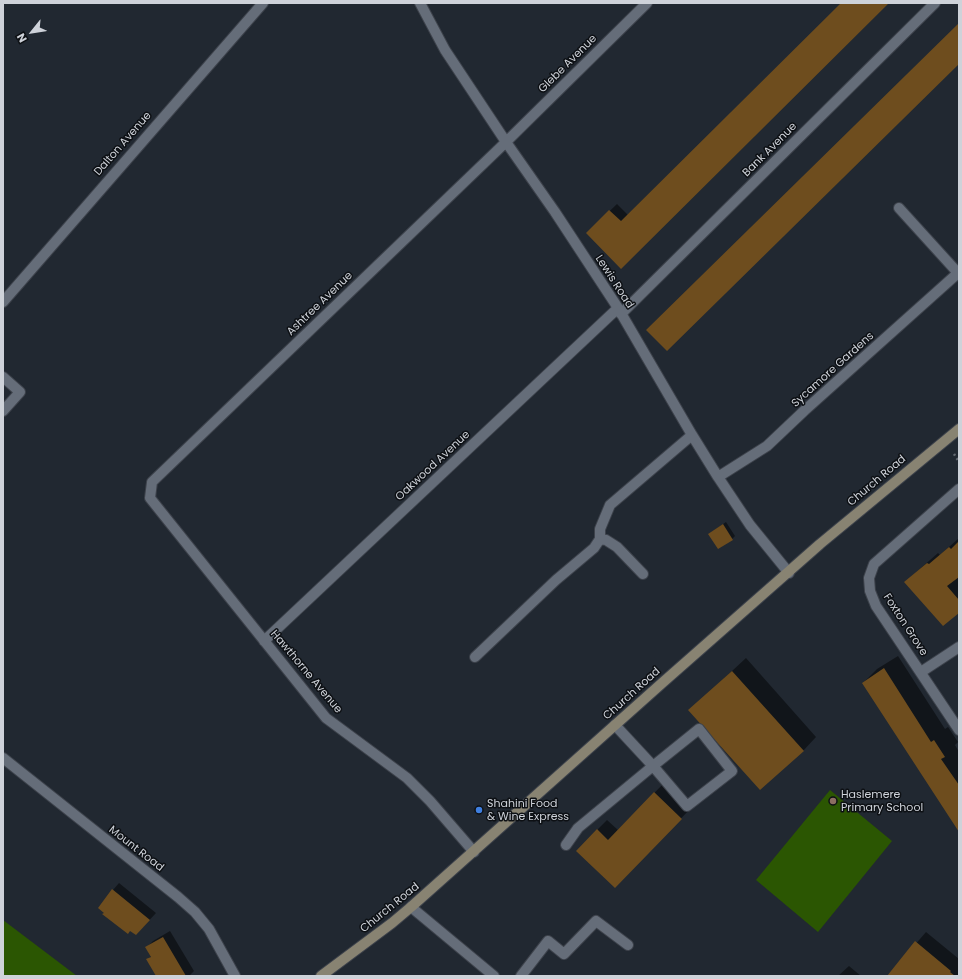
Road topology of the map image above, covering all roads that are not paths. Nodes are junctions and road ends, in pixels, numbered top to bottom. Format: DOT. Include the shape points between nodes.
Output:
graph roads {
  1 [pos="263,3"];
  2 [pos="420,3"];
  3 [pos="647,3"];
  4 [pos="935,3"];
  5 [pos="506,142"];
  6 [pos="899,208"];
  7 [pos="959,273"];
  8 [pos="3,302"];
  9 [pos="619,311"];
  10 [pos="3,377"];
  11 [pos="3,411"];
  12 [pos="959,429"];
  13 [pos="692,435"];
  14 [pos="718,477"];
  15 [pos="152,482"];
  16 [pos="959,489"];
  17 [pos="600,539"];
  18 [pos="789,573"];
  19 [pos="643,574"];
  20 [pos="264,641"];
  21 [pos="959,647"];
  22 [pos="475,657"];
  23 [pos="921,672"];
  24 [pos="615,725"];
  25 [pos="959,730"];
  26 [pos="3,758"];
  27 [pos="653,766"];
  28 [pos="566,844"];
  29 [pos="474,852"];
  30 [pos="411,907"];
  31 [pos="628,945"];
  32 [pos="235,976"];
  33 [pos="321,976"];
  34 [pos="494,976"];
  35 [pos="521,976"];
  1 -- 8 [label="street, Dalton Avenue"];
  2 -- 5 [label="street, Lewis Road" via="445,50"];
  3 -- 5 [label="street, Glebe Avenue"];
  4 -- 9 [label="street, Bank Avenue"];
  5 -- 9 [label="street, Lewis Road"];
  5 -- 15 [label="street, Ashtree Avenue"];
  6 -- 7 [label="street, Sycamore Gardens"];
  7 -- 14 [label="street, Sycamore Gardens" via="767,446"];
  9 -- 13 [label="street, Lewis Road"];
  9 -- 20 [label="street, Oakwood Avenue"];
  10 -- 11 [label="street" via="20,392"];
  12 -- 18 [label="street, Church Road" via="831,534"];
  13 -- 14 [label="street, Lewis Road"];
  13 -- 17 [label="street" via="610,505 600,529"];
  14 -- 18 [label="street, Lewis Road" via="750,525"];
  15 -- 20 [label="street, Hawthorne Avenue" via="150,498"];
  16 -- 23 [label="street, Foxton Grove" via="874,564 869,578 870,591 876,606"];
  17 -- 19 [label="street" via="617,547"];
  17 -- 22 [label="street" via="594,548 556,580"];
  18 -- 24 [label="street, Church Road"];
  20 -- 29 [label="street, Hawthorne Avenue" via="326,718 407,778"];
  21 -- 23 [label="street"];
  23 -- 25 [label="street, Foxton Grove"];
  24 -- 27 [label="street"];
  24 -- 29 [label="street, Church Road"];
  26 -- 32 [label="street, Mount Road" via="195,912 209,929"];
  27 -- 27 [label="street" via="687,806 732,770 699,729"];
  27 -- 28 [label="street" via="578,828"];
  29 -- 30 [label="street, Church Road"];
  30 -- 33 [label="street, Church Road"];
  30 -- 34 [label="street"];
  31 -- 35 [label="street" via="596,922 564,954 548,941"];
}
